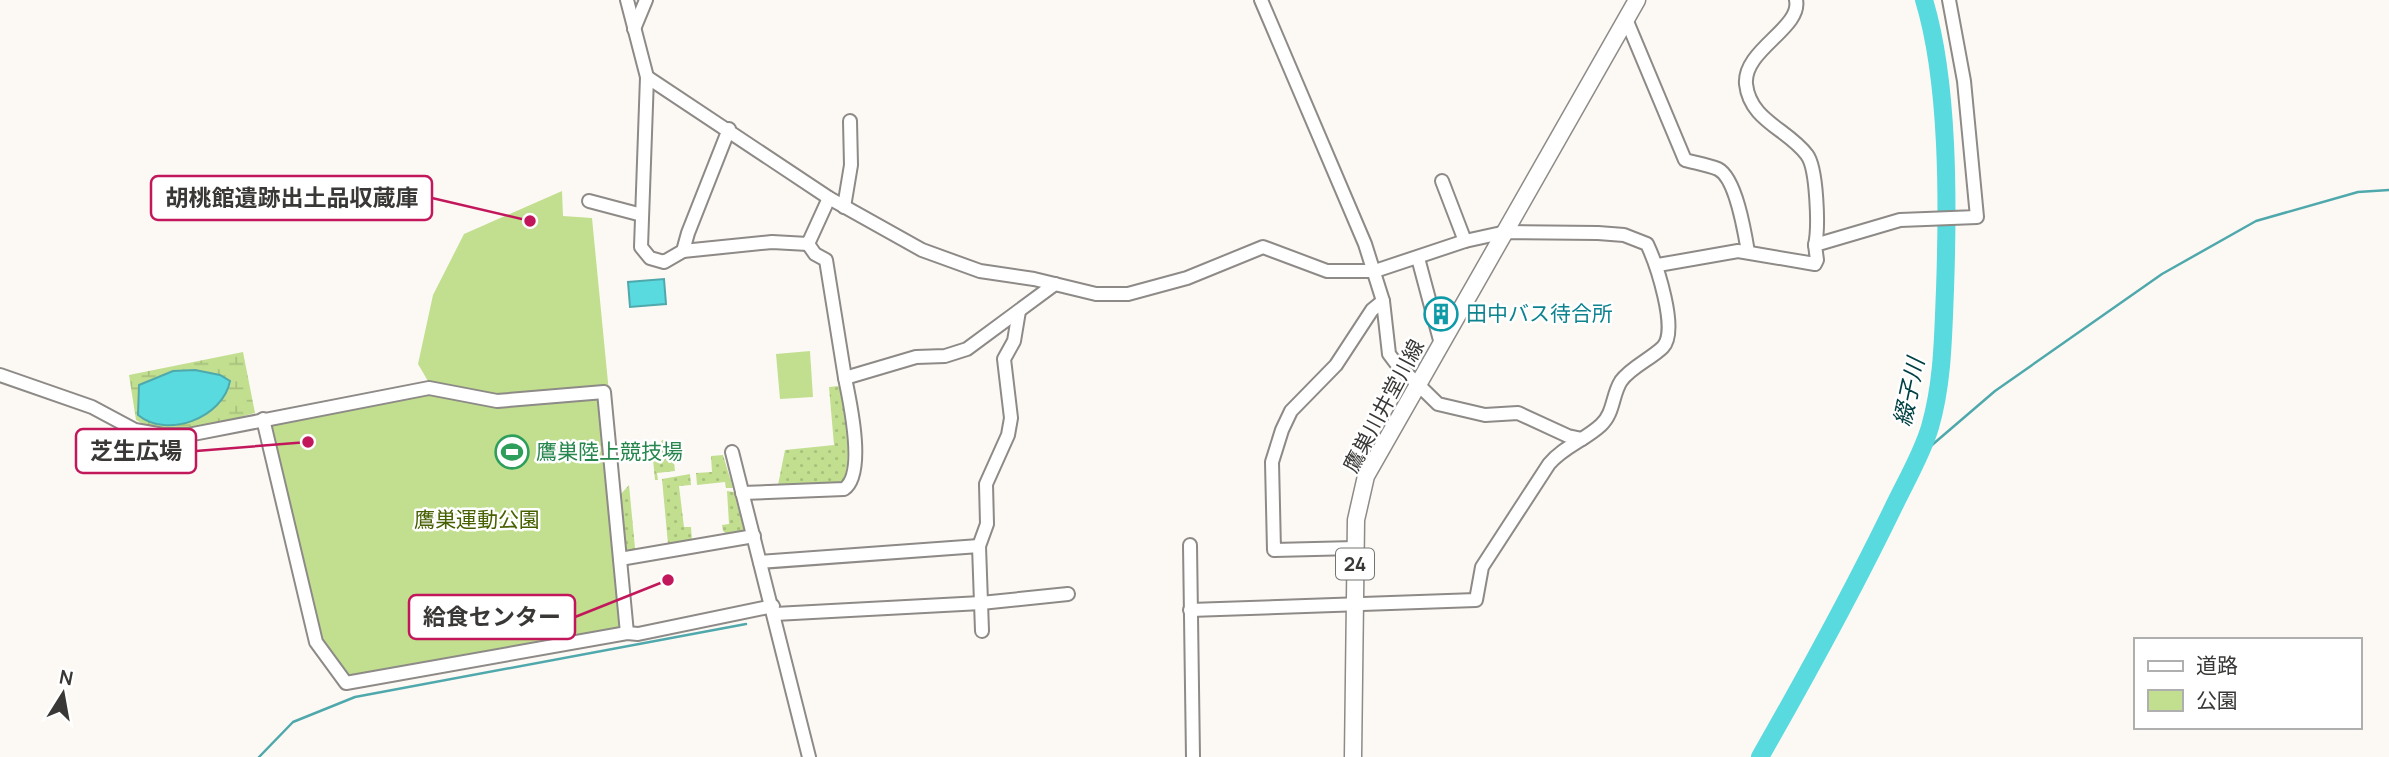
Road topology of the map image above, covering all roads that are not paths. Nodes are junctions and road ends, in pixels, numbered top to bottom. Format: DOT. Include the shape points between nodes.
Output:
graph roads {
  1 [pos="627,0"];
  2 [pos="646,0"];
  3 [pos="1261,0"];
  4 [pos="1637,0"];
  5 [pos="1796,0"];
  6 [pos="1949,0"];
  7 [pos="1626,19"];
  8 [pos="634,29"];
  9 [pos="647,77"];
  10 [pos="850,121"];
  11 [pos="729,130"];
  12 [pos="1442,181"];
  13 [pos="829,198"];
  14 [pos="589,201"];
  15 [pos="844,206"];
  16 [pos="642,215"];
  17 [pos="1506,232"];
  18 [pos="1465,241"];
  19 [pos="808,244"];
  20 [pos="1815,245"];
  21 [pos="683,251"];
  22 [pos="1748,253"];
  23 [pos="1418,258"];
  24 [pos="1658,265"];
  25 [pos="1375,271"];
  26 [pos="1055,284"];
  27 [pos="1383,301"];
  28 [pos="1019,311"];
  29 [pos="1441,344"];
  30 [pos="0,375"];
  31 [pos="845,378"];
  32 [pos="1417,386"];
  33 [pos="262,419"];
  34 [pos="1582,439"];
  35 [pos="732,452"];
  36 [pos="743,493"];
  37 [pos="754,536"];
  38 [pos="1190,545"];
  39 [pos="979,546"];
  40 [pos="1354,548"];
  41 [pos="620,559"];
  42 [pos="760,562"];
  43 [pos="1068,594"];
  44 [pos="981,603"];
  45 [pos="1355,606"];
  46 [pos="774,610"];
  47 [pos="1190,610"];
  48 [pos="982,631"];
  49 [pos="627,633"];
  50 [pos="809,757"];
  51 [pos="1192,757"];
  52 [pos="1353,757"];
  1 -- 8 [label="street"];
  2 -- 8 [label="street"];
  3 -- 25 [label="street"];
  4 -- 7 [label="main road, 鷹巣川井堂川線 / 24"];
  5 -- 20 [label="street" via="1795,11 1753,60 1746,81 1760,116 1801,148 1811,162"];
  6 -- 20 [label="street" via="1964,81 1977,217 1900,220"];
  7 -- 17 [label="main road, 鷹巣川井堂川線 / 24"];
  7 -- 22 [label="street" via="1685,160 1724,174 1738,205"];
  8 -- 9 [label="street"];
  9 -- 11 [label="street"];
  9 -- 16 [label="street"];
  10 -- 15 [label="street" via="851,165"];
  11 -- 13 [label="street"];
  11 -- 21 [label="street"];
  12 -- 18 [label="street"];
  13 -- 15 [label="street"];
  13 -- 19 [label="street"];
  14 -- 16 [label="street"];
  15 -- 26 [label="street" via="922,250 959,264"];
  16 -- 21 [label="street" via="641,247 650,258 664,262"];
  17 -- 18 [label="street"];
  17 -- 24 [label="street" via="1624,235 1647,244"];
  17 -- 29 [label="main road, 鷹巣川井堂川線 / 24"];
  18 -- 23 [label="street"];
  19 -- 21 [label="street" via="772,242"];
  19 -- 31 [label="street" via="826,260"];
  20 -- 22 [label="street" via="1815,264"];
  22 -- 24 [label="street"];
  23 -- 25 [label="street"];
  23 -- 29 [label="street"];
  24 -- 34 [label="street" via="1669,332 1666,344 1621,381 1604,422"];
  25 -- 26 [label="street" via="1327,271 1263,247 1187,278 1128,294 1096,294"];
  25 -- 27 [label="street"];
  26 -- 28 [label="street"];
  27 -- 32 [label="street" via="1390,354"];
  27 -- 40 [label="street" via="1372,310 1336,365 1291,411 1272,462 1274,550"];
  28 -- 31 [label="street" via="961,352 916,357"];
  28 -- 39 [label="street" via="1014,341 1004,359 1011,418 986,484 987,524"];
  29 -- 32 [label="main road, 鷹巣川井堂川線 / 24"];
  30 -- 33 [label="street" via="92,407 135,430 163,435 188,435"];
  31 -- 36 [label="street" via="855,440 855,472 850,485 844,489"];
  32 -- 34 [label="street" via="1450,408 1485,415 1518,413"];
  32 -- 40 [label="main road, 鷹巣川井堂川線 / 24" via="1366,476"];
  33 -- 41 [label="street" via="429,388 497,401 604,392"];
  33 -- 49 [label="street" via="316,642 346,683"];
  34 -- 45 [label="street" via="1557,454 1531,491 1482,566 1476,600"];
  35 -- 36 [label="street"];
  36 -- 37 [label="street"];
  37 -- 41 [label="street"];
  37 -- 42 [label="street"];
  38 -- 47 [label="street"];
  39 -- 42 [label="street"];
  39 -- 44 [label="street"];
  40 -- 45 [label="main road, 鷹巣川井堂川線 / 24"];
  41 -- 49 [label="street"];
  42 -- 46 [label="street"];
  43 -- 44 [label="street"];
  44 -- 46 [label="street"];
  44 -- 48 [label="street"];
  45 -- 47 [label="street"];
  45 -- 52 [label="main road, 鷹巣川井堂川線 / 24"];
  46 -- 49 [label="street"];
  46 -- 50 [label="street"];
  47 -- 51 [label="street"];
}
